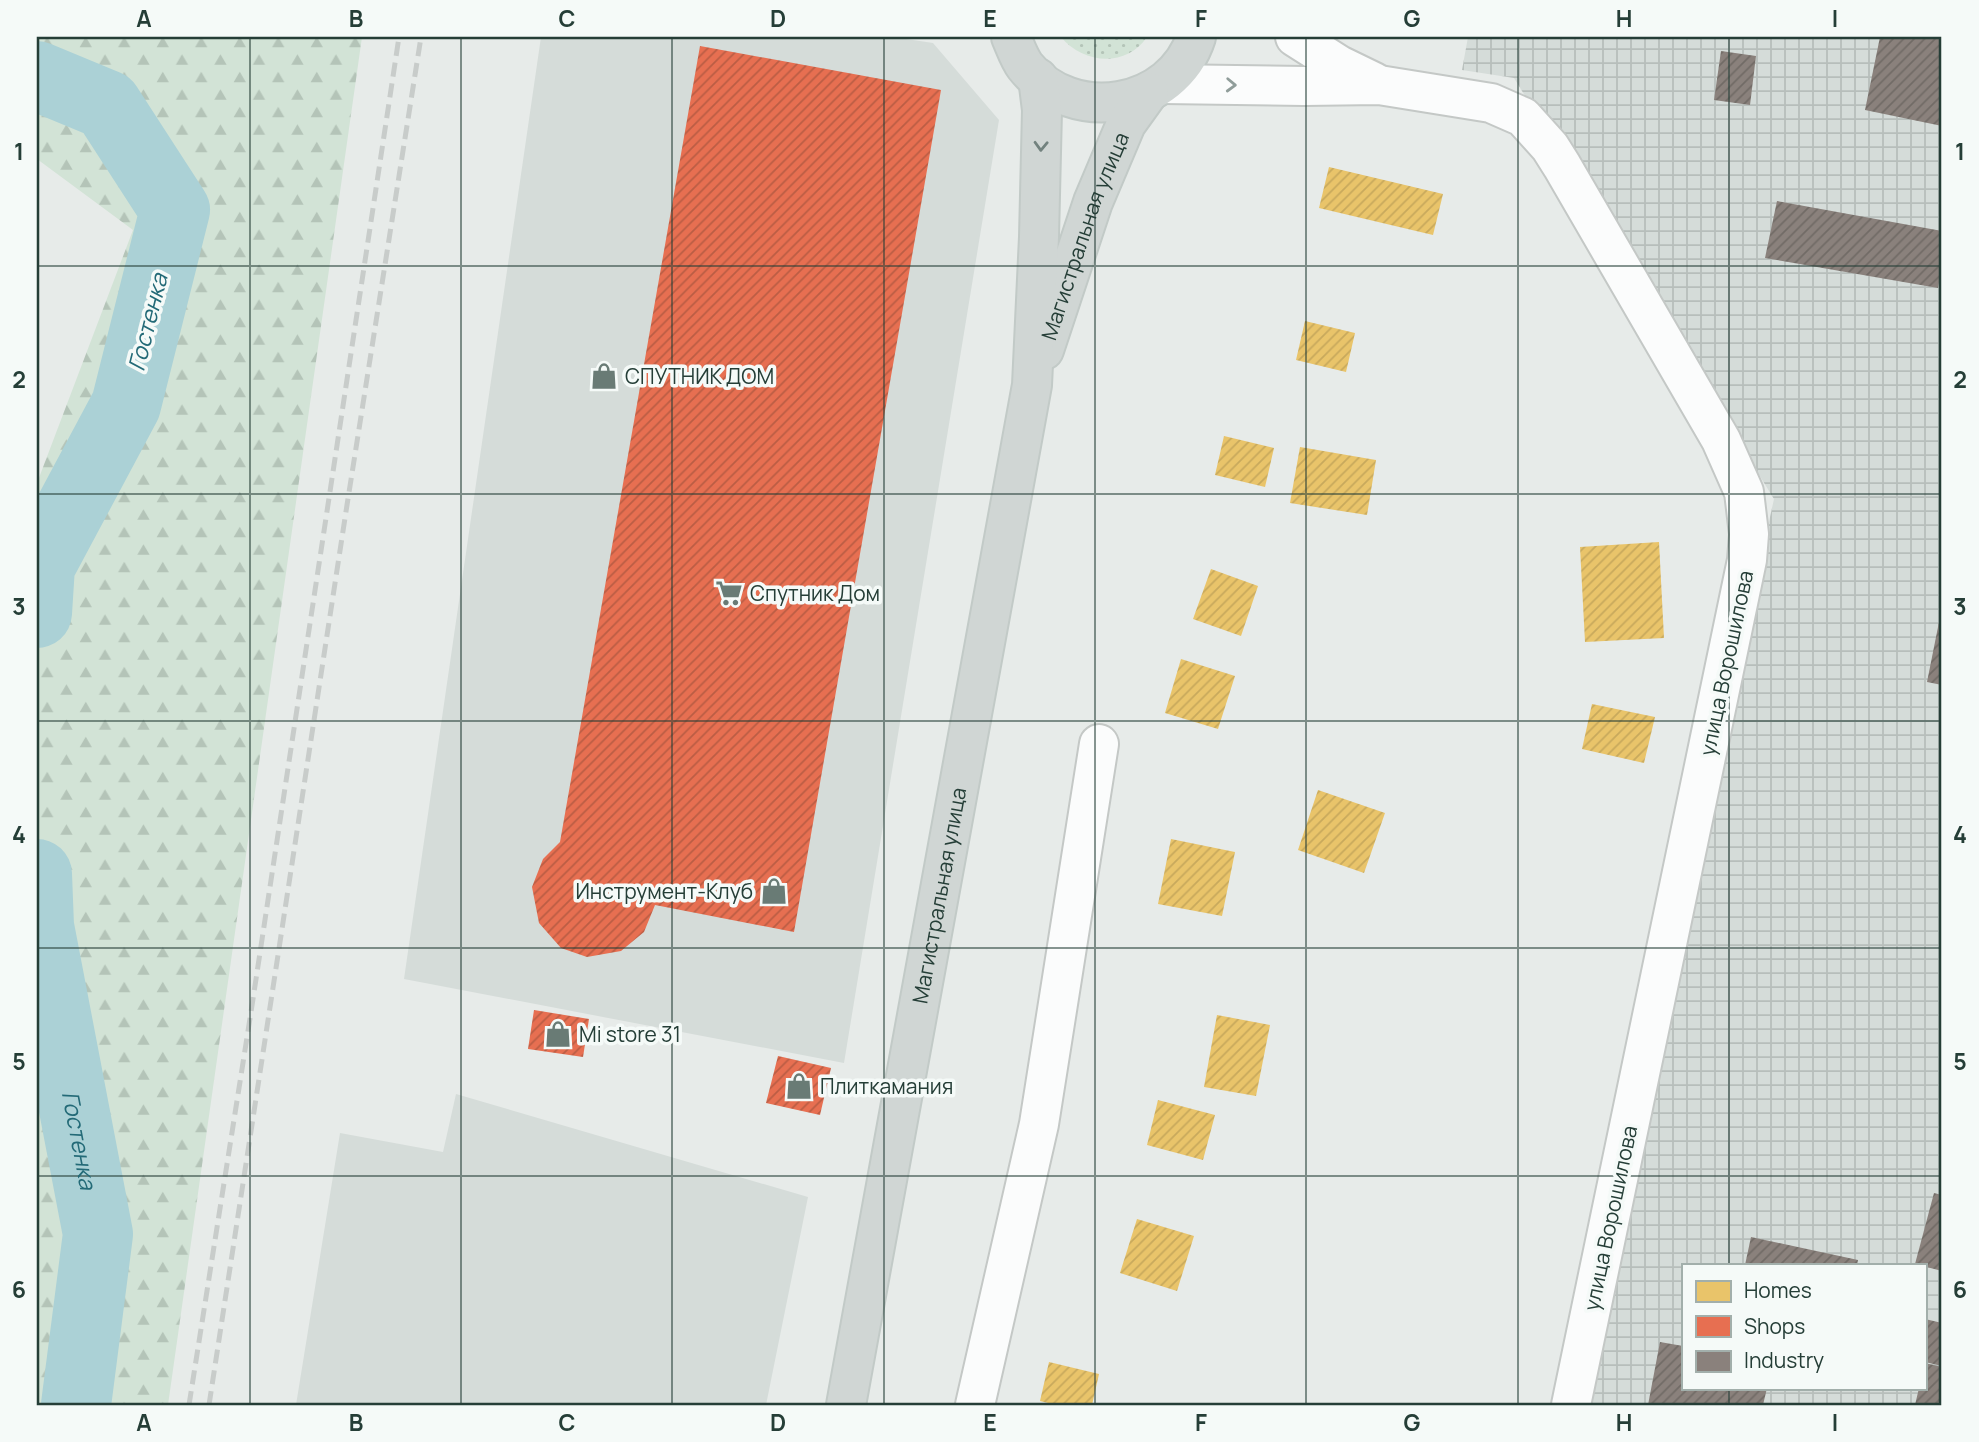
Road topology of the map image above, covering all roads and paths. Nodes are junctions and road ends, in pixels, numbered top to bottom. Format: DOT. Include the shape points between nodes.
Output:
graph roads {
  1 [pos="1011,37"];
  2 [pos="1196,37"];
  3 [pos="1295,37"];
  4 [pos="1038,78"];
  5 [pos="1379,85"];
  6 [pos="1156,88"];
  7 [pos="1032,385"];
  8 [pos="1099,744"];
  9 [pos="846,1405"];
  10 [pos="975,1405"];
  11 [pos="1571,1405"];
  1 -- 4 [label="main road, Магистральная улица" via="1025,66"];
  2 -- 6 [label="main road, Магистральная улица" via="1181,66"];
  3 -- 5 [label="street"];
  4 -- 6 [label="main road, Магистральная улица" via="1055,90 1091,102 1131,100"];
  4 -- 7 [label="main road, Магистральная улица, one-way" via="1042,110"];
  6 -- 5 [label="street, one-way"];
  5 -- 11 [label="street, улица Ворошилова" via="1490,103 1523,117 1562,166 1721,440 1746,505 1747,560"];
  6 -- 7 [label="main road, Магистральная улица" via="1126,124 1093,202"];
  7 -- 9 [label="main road, Магистральная улица"];
  8 -- 10 [label="street" via="1039,1124"];
}
